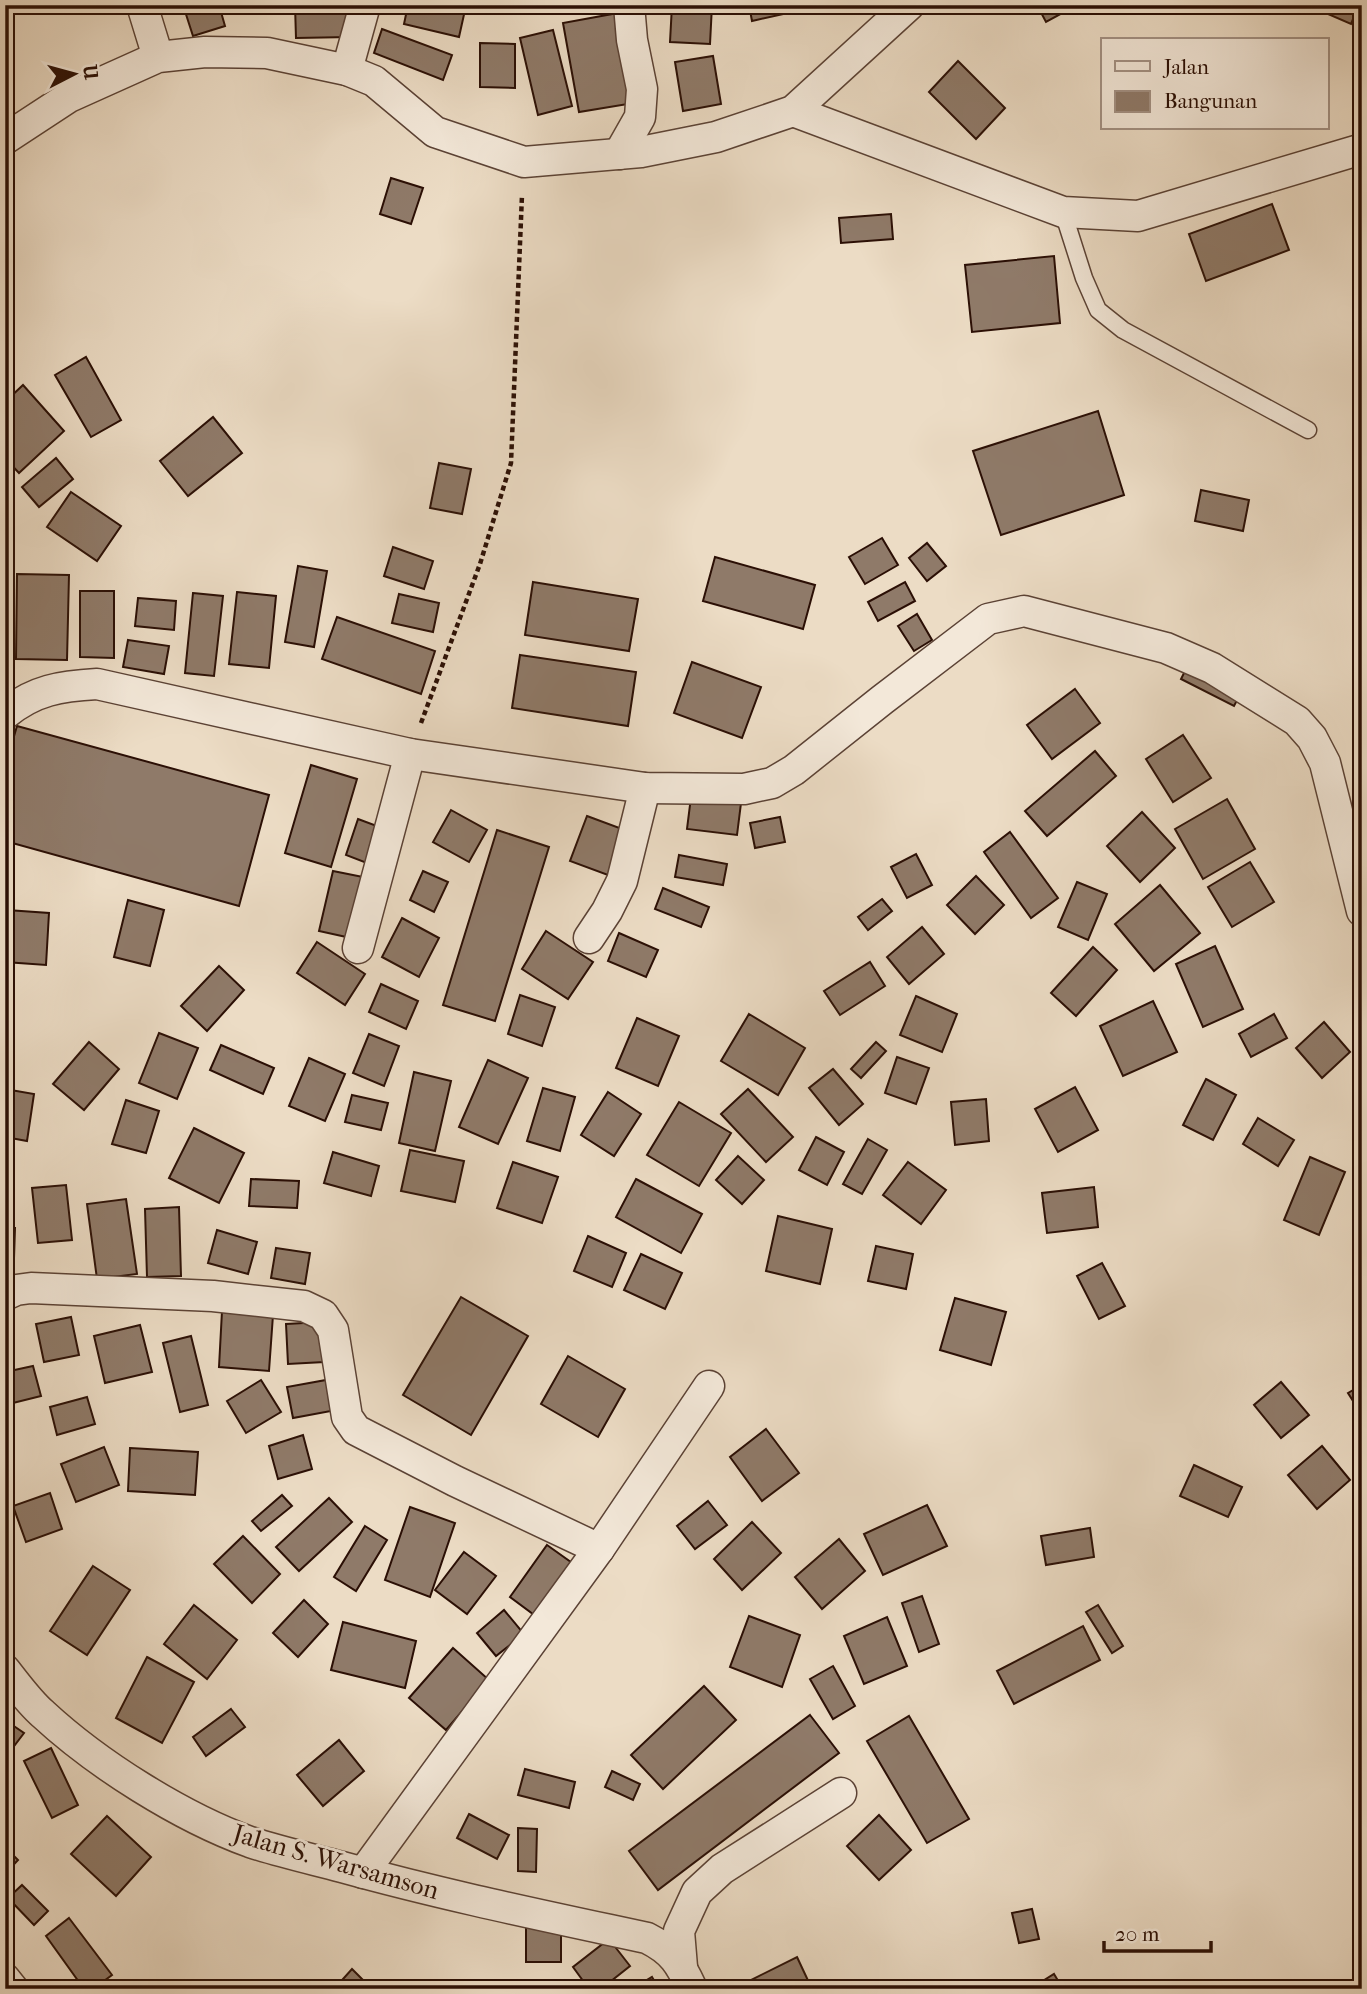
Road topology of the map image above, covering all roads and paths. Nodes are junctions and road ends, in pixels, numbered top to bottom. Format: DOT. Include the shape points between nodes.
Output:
graph roads {
  1 [pos="142,5"];
  2 [pos="365,5"];
  3 [pos="629,5"];
  4 [pos="909,5"];
  5 [pos="158,57"];
  6 [pos="347,71"];
  7 [pos="793,111"];
  8 [pos="5,139"];
  9 [pos="1362,149"];
  10 [pos="619,154"];
  11 [pos="524,162"];
  12 [pos="1063,212"];
  13 [pos="1308,430"];
  14 [pos="5,714"];
  15 [pos="410,754"];
  16 [pos="646,788"];
  17 [pos="1362,911"];
  18 [pos="589,938"];
  19 [pos="358,948"];
  20 [pos="5,1295"];
  21 [pos="709,1386"];
  22 [pos="599,1549"];
  23 [pos="5,1670"];
  24 [pos="841,1793"];
  25 [pos="363,1873"];
  26 [pos="687,1978"];
  27 [pos="5,1979"];
  28 [pos="13,1989"];
  1 -- 5 [label="street"];
  2 -- 6 [label="street"];
  3 -- 10 [label="street" via="642,89 640,117"];
  4 -- 7 [label="street"];
  5 -- 6 [label="street" via="267,52"];
  5 -- 8 [label="street" via="69,97"];
  6 -- 11 [label="street" via="374,81 435,132"];
  7 -- 10 [label="street" via="716,137"];
  7 -- 12 [label="street"];
  9 -- 12 [label="street" via="1138,216"];
  10 -- 11 [label="street"];
  11 -- 15 [label="path" via="511,463 480,564"];
  12 -- 13 [label="lane" via="1098,310 1123,330"];
  14 -- 15 [label="street" via="46,690 97,684"];
  15 -- 16 [label="street"];
  15 -- 19 [label="street"];
  16 -- 17 [label="street" via="744,789 772,783 988,620 1024,611 1187,656 1297,721 1325,763"];
  16 -- 18 [label="street" via="622,881"];
  20 -- 22 [label="street" via="31,1288 214,1296 304,1306 323,1315 333,1330 347,1417 356,1430"];
  21 -- 22 [label="street"];
  22 -- 25 [label="street"];
  23 -- 25 [label="street, Jalan S. Warsamson" via="42,1713 151,1793 251,1842"];
  24 -- 26 [label="street" via="722,1869 697,1892 679,1931"];
  25 -- 26 [label="street, Jalan S. Warsamson" via="647,1938 665,1947"];
  27 -- 28 [label="street"];
}
